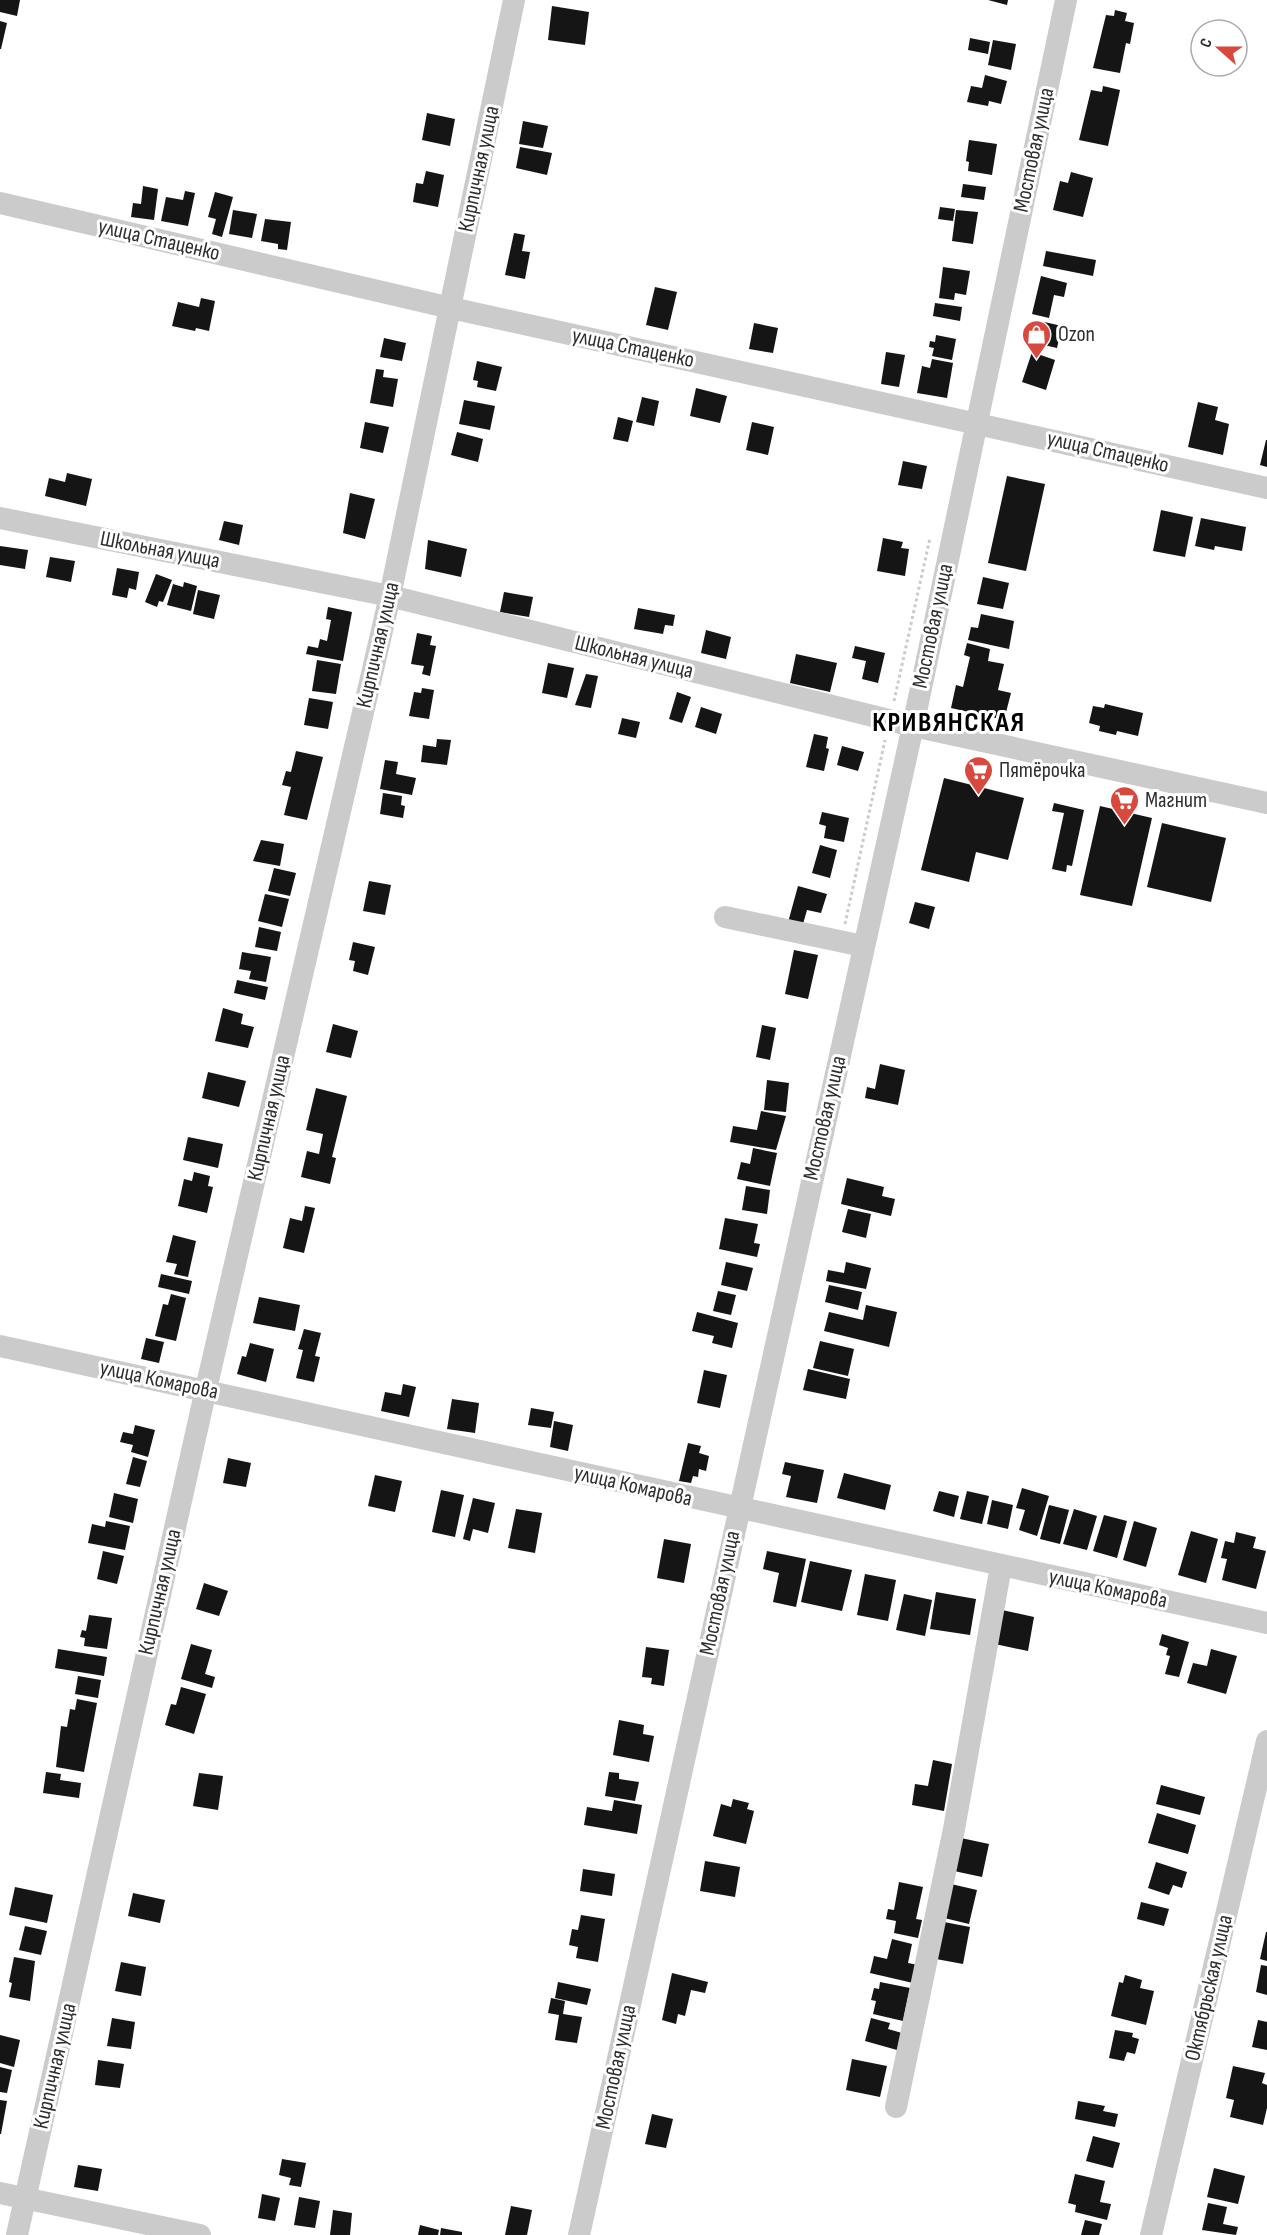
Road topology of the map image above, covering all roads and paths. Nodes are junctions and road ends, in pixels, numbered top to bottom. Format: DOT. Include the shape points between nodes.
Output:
graph roads {
  1 [pos="514,0"];
  2 [pos="1066,0"];
  3 [pos="0,203"];
  4 [pos="451,308"];
  5 [pos="975,423"];
  6 [pos="1267,488"];
  7 [pos="0,518"];
  8 [pos="390,596"];
  9 [pos="913,726"];
  10 [pos="1267,803"];
  11 [pos="725,917"];
  12 [pos="863,946"];
  13 [pos="0,1346"];
  14 [pos="206,1389"];
  15 [pos="738,1509"];
  16 [pos="1001,1566"];
  17 [pos="1267,1623"];
  18 [pos="1267,1741"];
  19 [pos="896,2107"];
  20 [pos="0,2193"];
  21 [pos="25,2199"];
  22 [pos="16,2235"];
  23 [pos="200,2235"];
  24 [pos="579,2235"];
  25 [pos="1151,2235"];
  1 -- 4 [label="street, Кирпичная улица"];
  2 -- 5 [label="street, Мостовая улица"];
  3 -- 4 [label="street, улица Стаценко"];
  4 -- 5 [label="street, улица Стаценко"];
  4 -- 8 [label="street, Кирпичная улица"];
  5 -- 6 [label="street, улица Стаценко"];
  5 -- 9 [label="street, Мостовая улица"];
  7 -- 8 [label="street, Школьная улица"];
  8 -- 9 [label="street, Школьная улица"];
  8 -- 14 [label="street, Кирпичная улица"];
  9 -- 10 [label="street, Школьная улица"];
  9 -- 12 [label="street, Мостовая улица"];
  11 -- 12 [label="street"];
  12 -- 15 [label="street, Мостовая улица"];
  13 -- 14 [label="street, улица Комарова"];
  14 -- 15 [label="street, улица Комарова"];
  14 -- 21 [label="street, Кирпичная улица"];
  15 -- 16 [label="street, улица Комарова"];
  15 -- 24 [label="street, Мостовая улица"];
  16 -- 17 [label="street, улица Комарова"];
  16 -- 19 [label="street" via="954,1829"];
  18 -- 25 [label="street, Октябрьская улица"];
  20 -- 21 [label="street"];
  21 -- 22 [label="street, Кирпичная улица"];
  21 -- 23 [label="street"];
}
